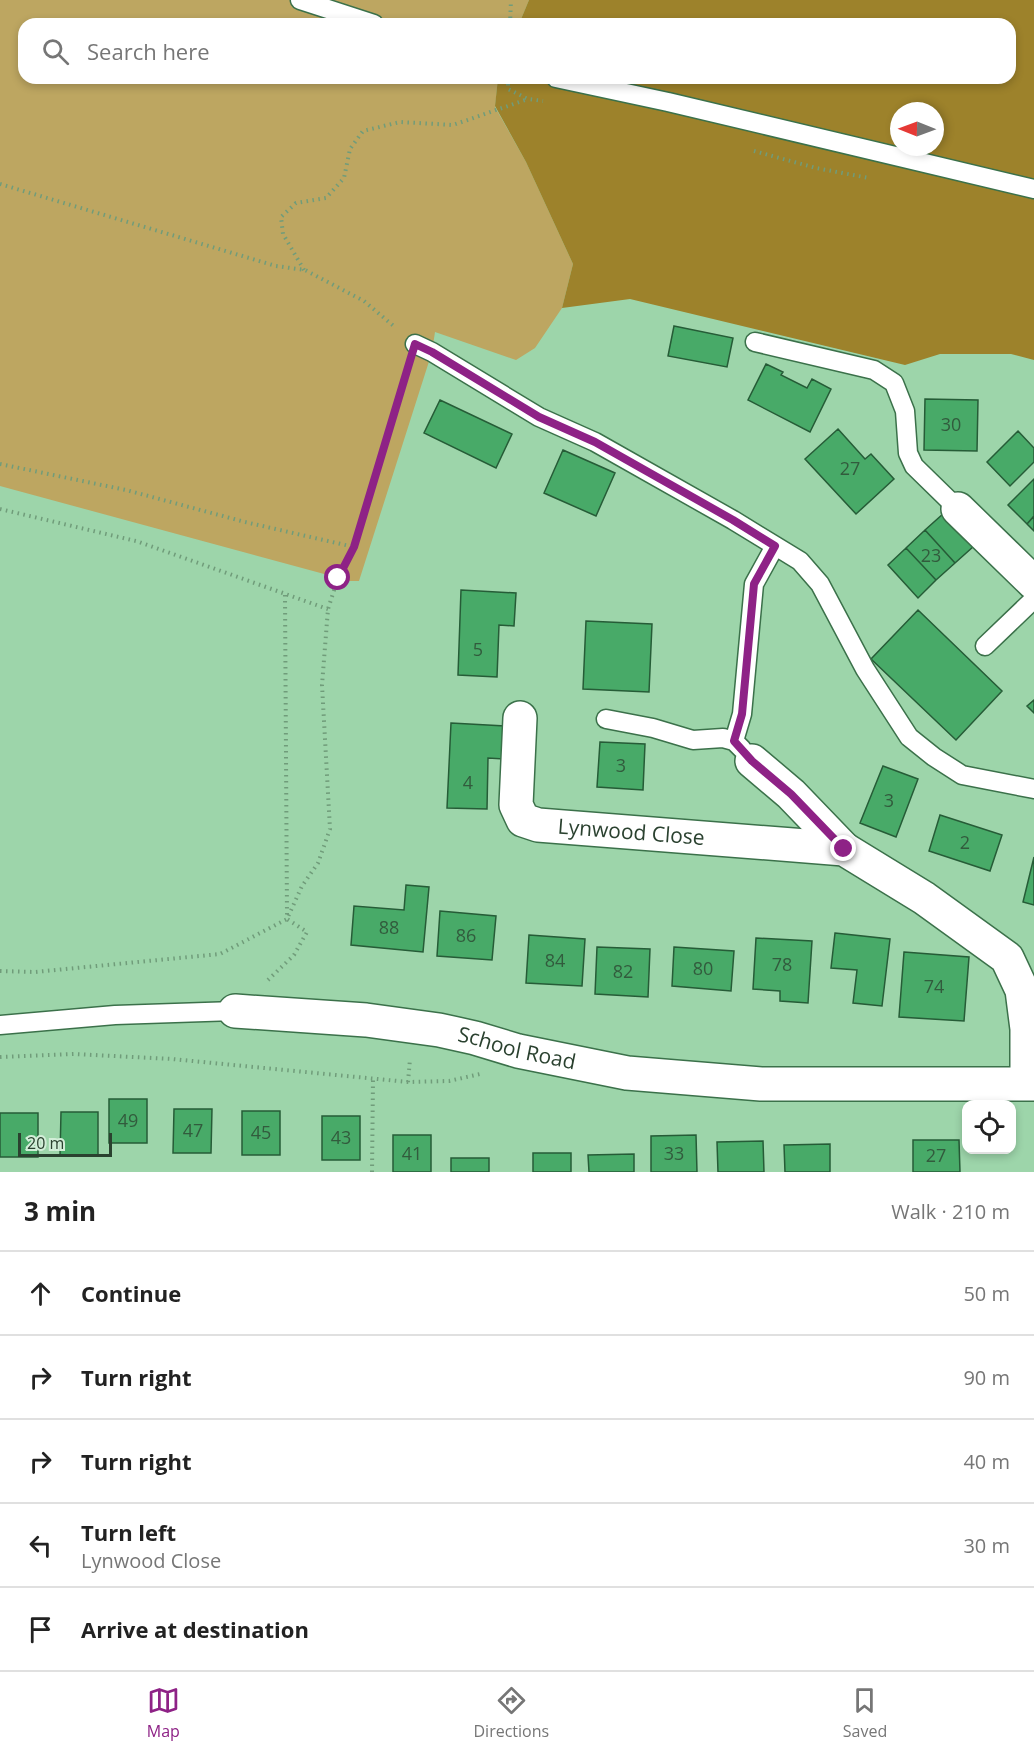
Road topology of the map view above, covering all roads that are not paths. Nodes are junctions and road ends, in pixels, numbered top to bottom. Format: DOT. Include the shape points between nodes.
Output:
graph roads {
  1 [pos="300,0"];
  2 [pos="356,18"];
  3 [pos="584,84"];
  4 [pos="1034,189"];
  5 [pos="756,342"];
  6 [pos="415,344"];
  7 [pos="958,509"];
  8 [pos="775,546"];
  9 [pos="1034,583"];
  10 [pos="1034,599"];
  11 [pos="985,646"];
  12 [pos="520,718"];
  13 [pos="606,719"];
  14 [pos="743,751"];
  15 [pos="1034,789"];
  16 [pos="844,849"];
  17 [pos="235,1011"];
  18 [pos="0,1025"];
  19 [pos="1030,1084"];
  1 -- 2 [label="lane"];
  3 -- 4 [label="lane"];
  5 -- 7 [label="lane" via="874,370 894,383 905,411 908,453 914,466"];
  6 -- 8 [label="lane"];
  7 -- 9 [label="street"];
  8 -- 14 [label="lane" via="754,584 742,714"];
  8 -- 15 [label="lane" via="800,561 820,584 909,737 962,775"];
  10 -- 11 [label="lane"];
  12 -- 16 [label="street, Lynwood Close" via="516,805 523,820 538,825"];
  13 -- 14 [label="lane" via="693,740 723,738"];
  14 -- 16 [label="street, Lynwood Close"];
  16 -- 19 [label="street, Lynwood Close" via="924,898 1007,958 1022,990"];
  17 -- 18 [label="lane, School Road" via="115,1015"];
  17 -- 19 [label="street, School Road" via="366,1020 438,1030 627,1073 762,1084"];
}
